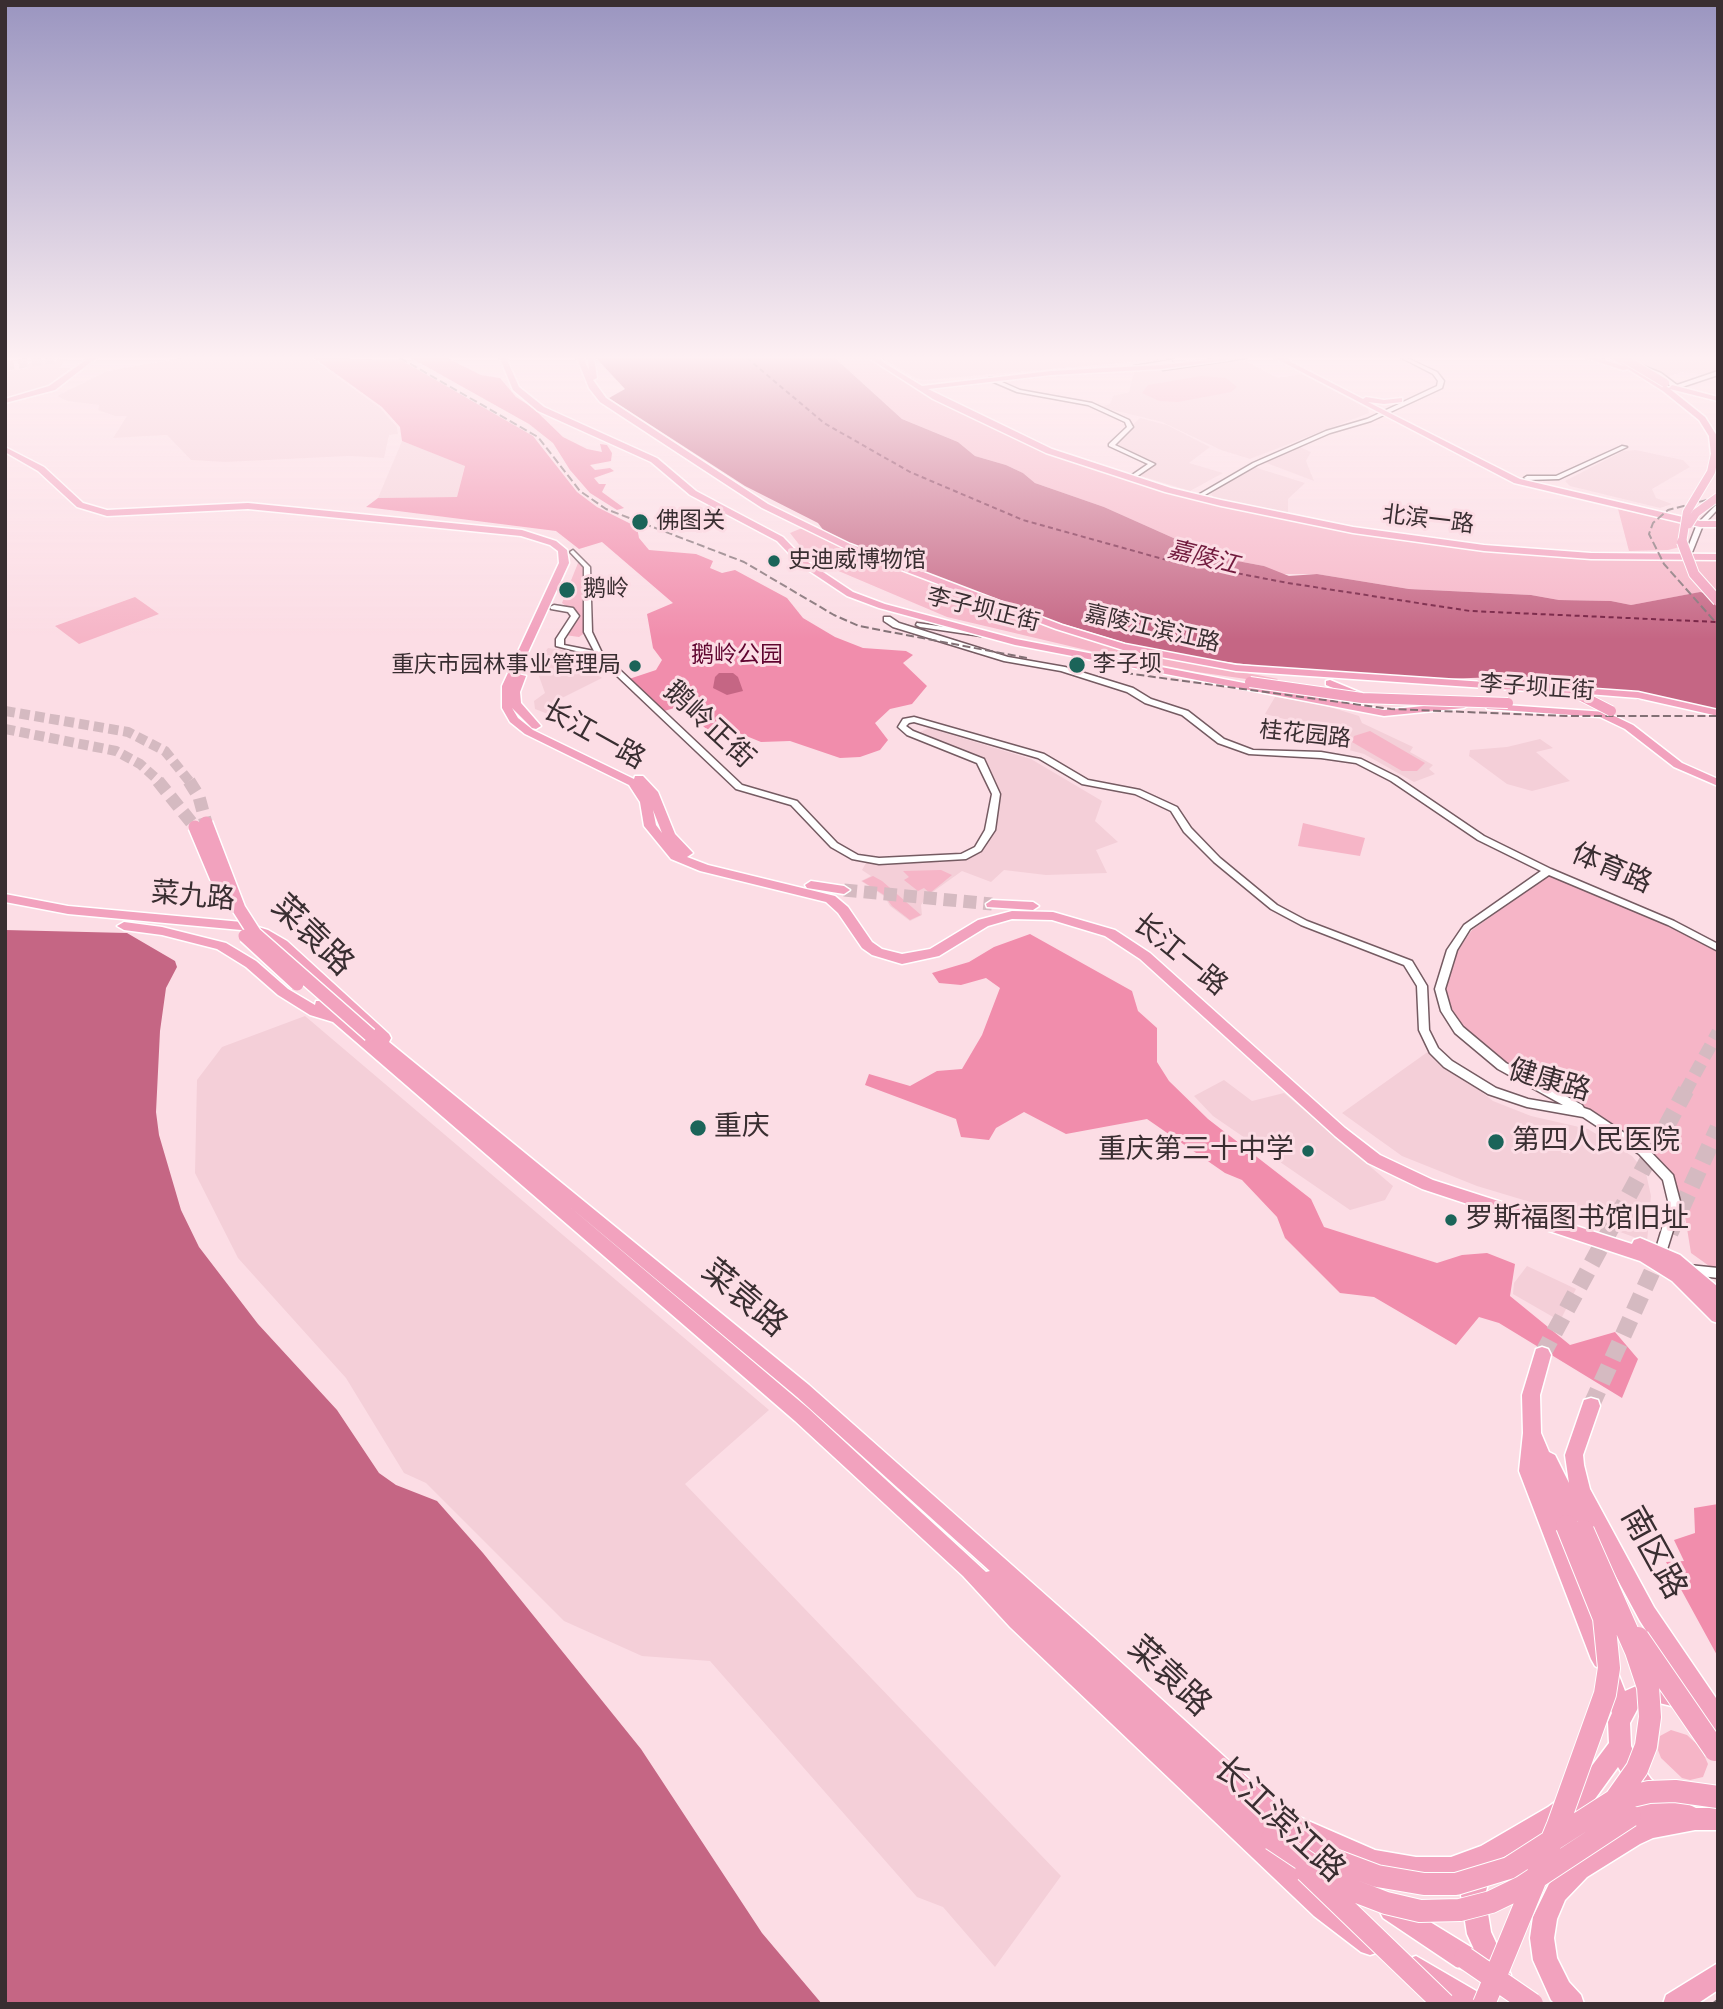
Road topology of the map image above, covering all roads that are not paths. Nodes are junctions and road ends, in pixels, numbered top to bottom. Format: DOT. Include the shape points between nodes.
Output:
graph roads {
  1 [pos="12,452"];
  2 [pos="637,452"];
  3 [pos="683,452"];
  4 [pos="687,452"];
  5 [pos="1056,452"];
  6 [pos="1065,452"];
  7 [pos="1130,452"];
  8 [pos="1273,452"];
  9 [pos="1283,452"];
  10 [pos="1462,452"];
  11 [pos="1472,452"];
  12 [pos="1614,452"];
  13 [pos="1715,452"];
  14 [pos="1134,476"];
  15 [pos="1527,478"];
  16 [pos="1556,478"];
  17 [pos="1563,487"];
  18 [pos="1199,495"];
  19 [pos="701,496"];
  20 [pos="1718,497"];
  21 [pos="1718,505"];
  22 [pos="1718,522"];
  23 [pos="1703,523"];
  24 [pos="1684,531"];
  25 [pos="567,551"];
  26 [pos="1692,553"];
  27 [pos="1718,555"];
  28 [pos="1718,601"];
  29 [pos="554,607"];
  30 [pos="588,632"];
  31 [pos="981,634"];
  32 [pos="560,646"];
  33 [pos="599,654"];
  34 [pos="1236,668"];
  35 [pos="1366,676"];
  36 [pos="1718,710"];
  37 [pos="1400,714"];
  38 [pos="1631,723"];
  39 [pos="1651,742"];
  40 [pos="1718,781"];
  41 [pos="1187,830"];
  42 [pos="1548,871"];
  43 [pos="5,898"];
  44 [pos="830,899"];
  45 [pos="5,906"];
  46 [pos="992,912"];
  47 [pos="1718,948"];
  48 [pos="318,1008"];
  49 [pos="410,1065"];
  50 [pos="1586,1113"];
  51 [pos="1661,1252"];
  52 [pos="1689,1270"];
  53 [pos="1718,1273"];
  54 [pos="1718,1297"];
  55 [pos="1718,1316"];
  56 [pos="1542,1354"];
  57 [pos="1591,1406"];
  58 [pos="1532,1433"];
  59 [pos="1575,1529"];
  60 [pos="970,1569"];
  61 [pos="1613,1598"];
  62 [pos="1622,1712"];
  63 [pos="1718,1722"];
  64 [pos="1620,1746"];
  65 [pos="1718,1753"];
  66 [pos="1623,1808"];
  67 [pos="1267,1812"];
  68 [pos="1708,1815"];
  69 [pos="1272,1839"];
  70 [pos="1488,1855"];
  71 [pos="1718,1975"];
  72 [pos="1444,2004"];
  73 [pos="1474,2004"];
  74 [pos="1484,2004"];
  75 [pos="1517,2004"];
  76 [pos="1532,2004"];
  77 [pos="1572,2004"];
  78 [pos="1675,2004"];
  1 -- 25 [label="main road" via="41,469 74,501 97,511 248,506 522,533"];
  2 -- 19 [label="main road, 李子坝正街" via="656,460"];
  3 -- 34 [label="main road, 嘉陵江滨江路" via="765,506 847,546 1059,627 1123,647"];
  4 -- 35 [label="main road, 嘉陵江滨江路" via="771,504 852,545 1063,624 1195,658 1283,671"];
  5 -- 26 [label="main road, 北滨一路" via="1168,490 1286,518 1407,539 1624,557"];
  6 -- 14 [label="main road, 北滨一路"];
  7 -- 14 [label="street" via="1152,464"];
  8 -- 18 [label="street"];
  9 -- 18 [label="street"];
  10 -- 23 [label="main road" via="1528,485"];
  11 -- 15 [label="main road"];
  12 -- 16 [label="street"];
  13 -- 24 [label="main road, bridge" via="1711,472 1687,512"];
  14 -- 18 [label="main road, 北滨一路"];
  15 -- 16 [label="street"];
  15 -- 17 [label="main road"];
  16 -- 17 [label="street"];
  17 -- 23 [label="main road"];
  18 -- 26 [label="main road, 北滨一路" via="1357,528 1510,548"];
  19 -- 31 [label="main road, 李子坝正街" via="780,539 802,562 850,594"];
  19 -- 38 [label="main road, 李子坝正街, bridge" via="784,537 802,557 835,580 888,604 1020,640 1362,698 1592,709"];
  20 -- 24 [label="main road, bridge" via="1696,513"];
  21 -- 23 [label="street"];
  22 -- 23 [label="main road"];
  23 -- 26 [label="street"];
  24 -- 28 [label="main road, bridge" via="1687,562"];
  25 -- 29 [label="main road, 长江一路" via="572,566"];
  25 -- 30 [label="street, 鹅岭正街" via="587,567"];
  25 -- 44 [label="main road, 长江一路" via="505,694 514,720 529,732 633,783 646,802 650,826 681,859"];
  26 -- 27 [label="main road, 北滨一路"];
  29 -- 32 [label="street" via="570,610 575,616"];
  29 -- 44 [label="main road, 长江一路" via="516,686 516,704 525,717 641,780 656,800 669,835 695,859 844,890 831,892"];
  30 -- 32 [label="street"];
  30 -- 33 [label="street, 鹅岭正街"];
  31 -- 37 [label="main road, 李子坝正街" via="1190,678"];
  31 -- 42 [label="street, 桂花园路" via="887,619 1007,659 1062,669 1130,690 1185,713 1221,741 1252,752 1358,761 1394,779 1481,838"];
  32 -- 33 [label="street"];
  33 -- 41 [label="street, 鹅岭正街" via="739,787 794,803 834,845 855,857 879,861 963,857 978,849 990,830 996,794 981,761 902,727 914,719 1041,756 1086,782 1138,792 1174,808"];
  34 -- 36 [label="main road, 嘉陵江滨江路, bridge" via="1638,695"];
  34 -- 37 [label="main road, bridge" via="1340,685"];
  35 -- 36 [label="main road, 嘉陵江滨江路, bridge" via="1634,692"];
  35 -- 38 [label="main road, bridge" via="1421,674 1536,682 1574,692"];
  37 -- 39 [label="main road, 李子坝正街" via="1464,705 1597,713 1624,723"];
  38 -- 39 [label="main road, 李子坝正街"];
  39 -- 40 [label="main road" via="1678,765"];
  41 -- 50 [label="street, 健康路" via="1274,907 1408,963 1422,986 1424,1030 1448,1064 1507,1096"];
  42 -- 47 [label="street, 体育路" via="1671,922"];
  42 -- 50 [label="street, 体育路" via="1467,927 1452,950 1440,989 1446,1011 1459,1030 1502,1066"];
  43 -- 49 [label="main road, 菜九路, bridge" via="81,912 242,926 263,933 282,944"];
  44 -- 46 [label="main road, 长江一路" via="867,945 902,958 933,953"];
  45 -- 48 [label="main road, 菜九路" via="162,931 220,946 251,964 283,992"];
  46 -- 51 [label="main road, 长江一路" via="1074,914 1135,940 1347,1127 1397,1163 1430,1178"];
  46 -- 55 [label="main road, 长江一路" via="1053,916 1123,940 1374,1158 1429,1185 1646,1256 1678,1276"];
  48 -- 49 [label="main road, 菜袁路, bridge" via="243,933 230,912 201,825 239,909 256,934"];
  48 -- 60 [label="main road, 菜袁路" via="339,1020 802,1415"];
  49 -- 67 [label="main road, 菜袁路" via="803,1391"];
  50 -- 51 [label="street, 健康路" via="1643,1151 1669,1178 1675,1205"];
  51 -- 52 [label="main road, 长江一路"];
  52 -- 53 [label="street"];
  52 -- 54 [label="main road, 长江一路"];
  56 -- 58 [label="main road" via="1531,1395"];
  57 -- 63 [label="main road, 南区路" via="1574,1455 1581,1492 1647,1615"];
  58 -- 59 [label="main road"];
  58 -- 62 [label="main road" via="1529,1471"];
  59 -- 61 [label="main road, bridge"];
  59 -- 74 [label="main road, bridge" via="1604,1618 1609,1668 1605,1694 1558,1825"];
  60 -- 69 [label="main road" via="1007,1593"];
  60 -- 73 [label="main road, 长江滨江路" via="1027,1629 1322,1908 1368,1942"];
  61 -- 65 [label="main road, bridge"];
  61 -- 66 [label="main road, bridge" via="1648,1687 1650,1717 1646,1746"];
  62 -- 63 [label="main road" via="1637,1697 1659,1692 1696,1705"];
  62 -- 64 [label="main road"];
  64 -- 68 [label="main road" via="1643,1787 1661,1803"];
  64 -- 70 [label="main road" via="1584,1795"];
  66 -- 67 [label="main road, bridge" via="1509,1868 1456,1884 1377,1876 1329,1858"];
  66 -- 68 [label="main road"];
  66 -- 68 [label="main road, bridge" via="1649,1792 1675,1791"];
  66 -- 69 [label="main road, bridge" via="1522,1887 1460,1910 1420,1911 1386,1903 1307,1866"];
  67 -- 70 [label="main road" via="1374,1862 1416,1869 1451,1868"];
  67 -- 76 [label="main road, 长江滨江路, bridge" via="1327,1865"];
  68 -- 77 [label="main road" via="1632,1836 1579,1869 1557,1892 1545,1917 1542,1938 1545,1960"];
  69 -- 72 [label="main road, bridge"];
  70 -- 75 [label="main road" via="1473,1895 1479,1934"];
  71 -- 78 [label="main road"];
}
